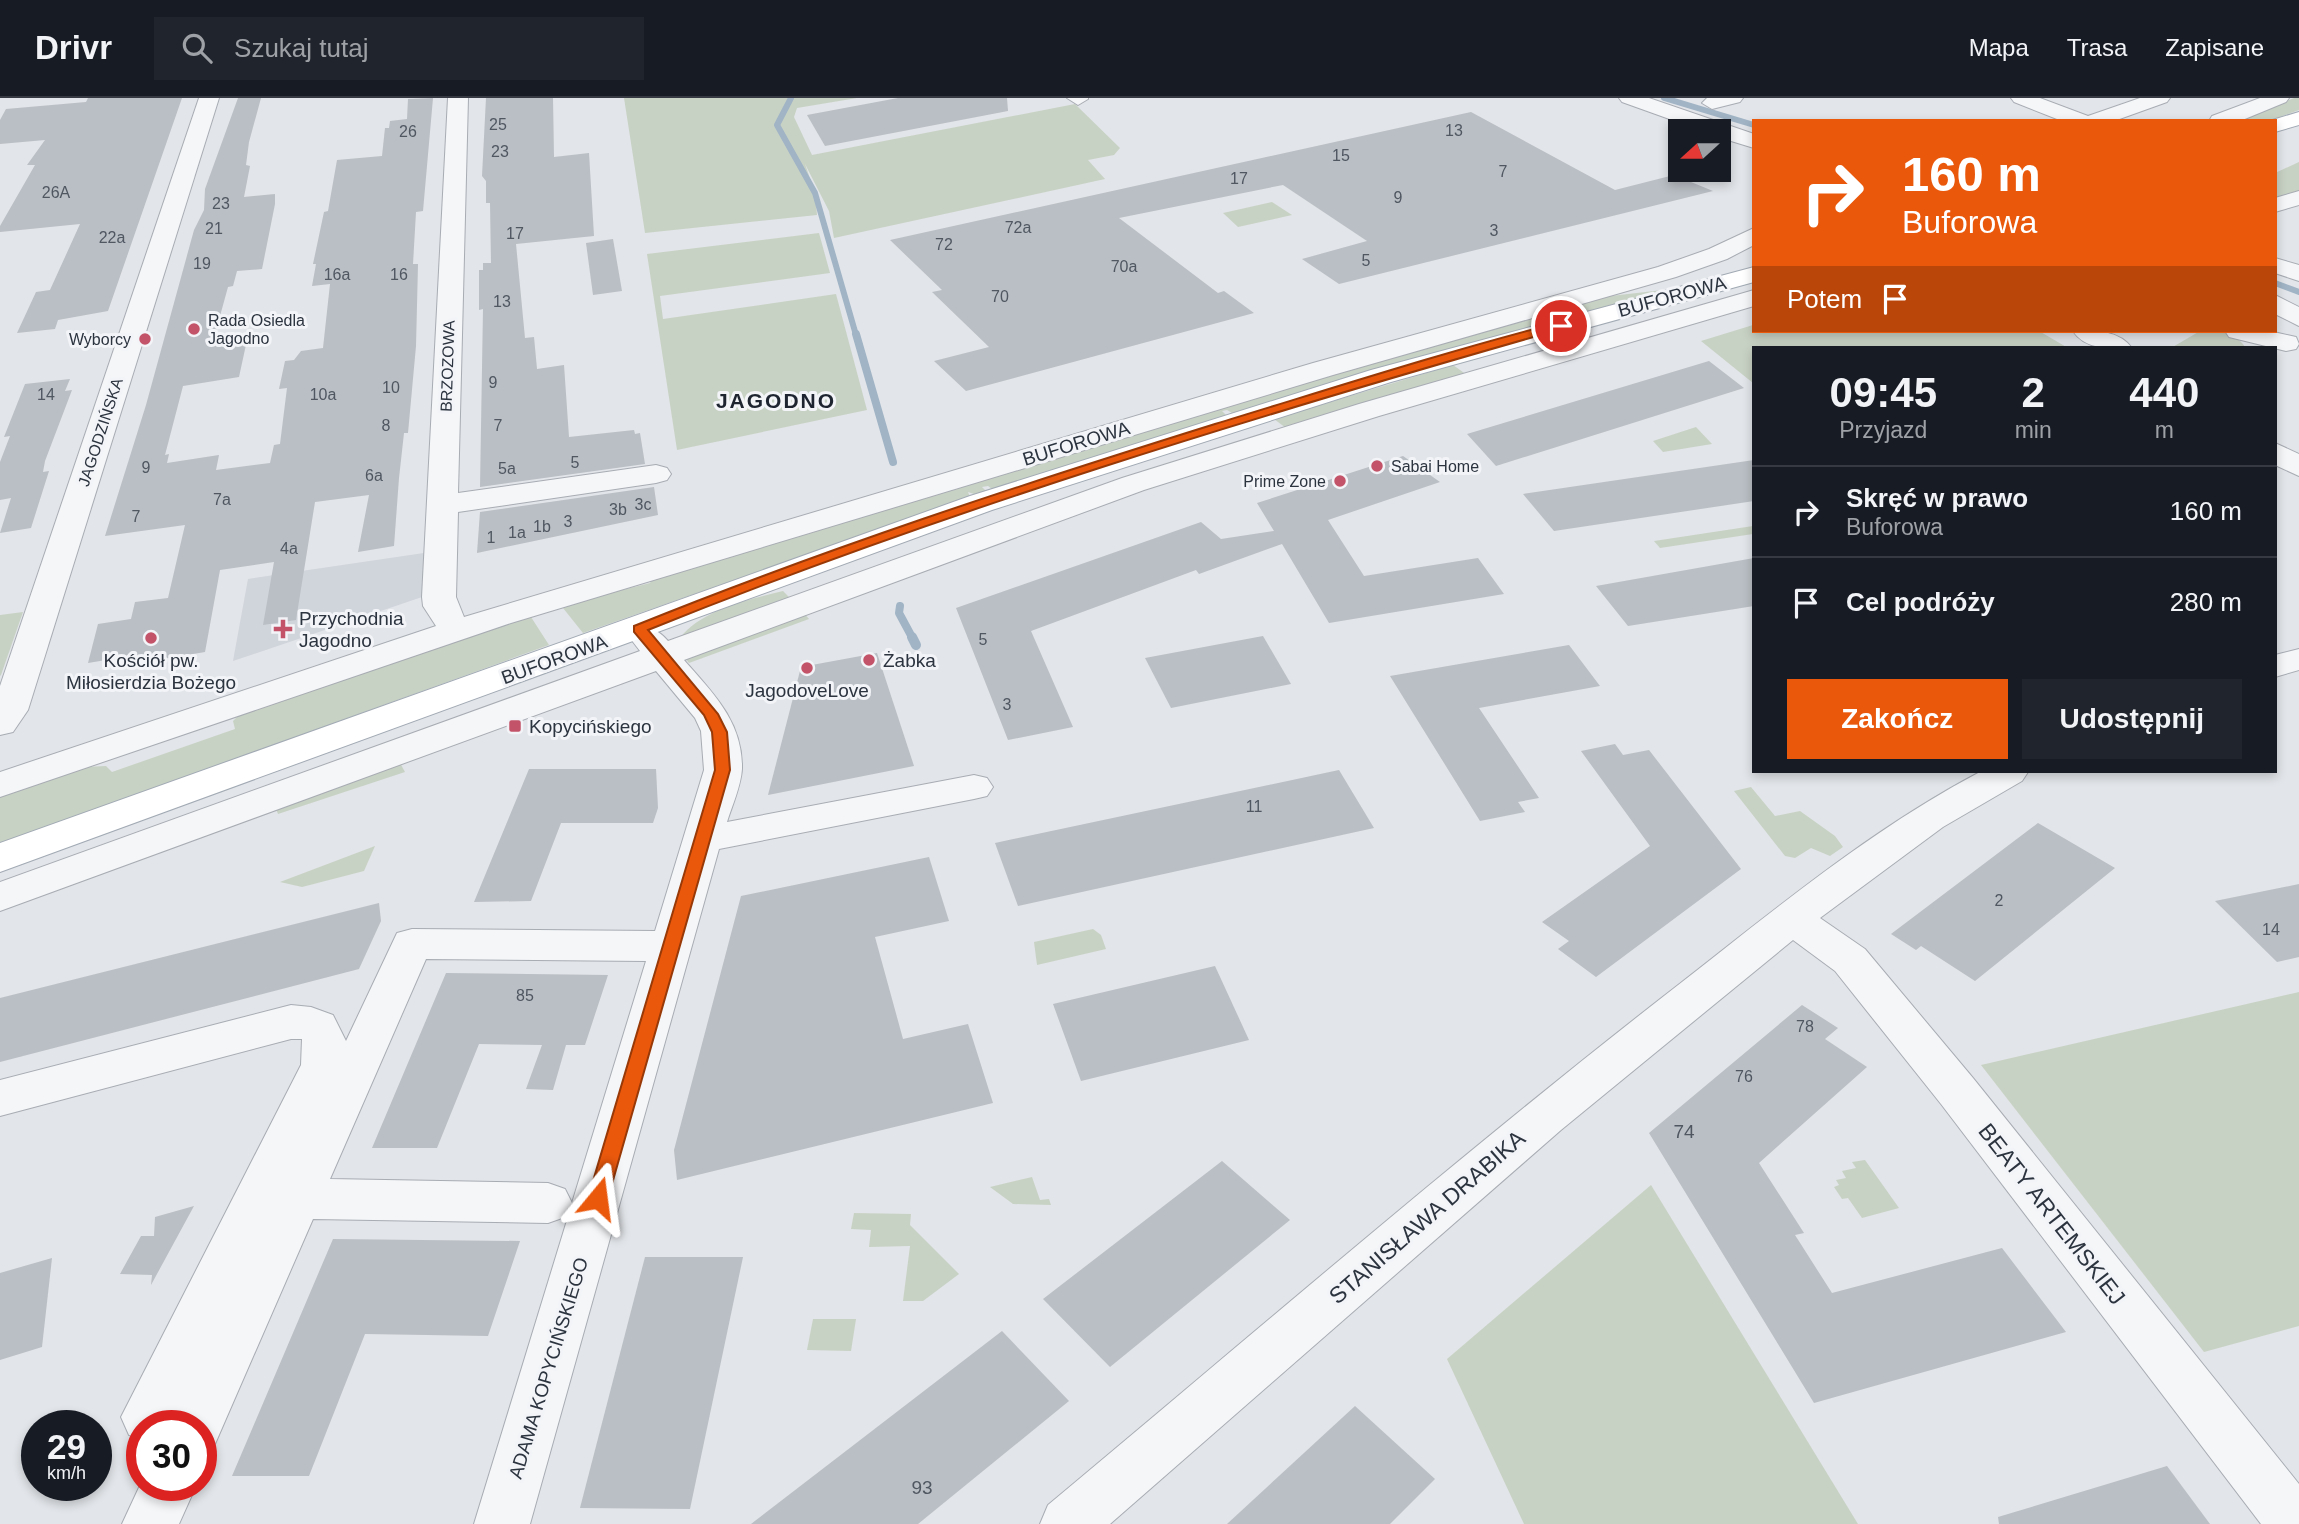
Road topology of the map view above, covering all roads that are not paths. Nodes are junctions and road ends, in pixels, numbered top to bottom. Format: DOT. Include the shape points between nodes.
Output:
graph roads {
  1 [pos="209,98"];
  2 [pos="458,98"];
  3 [pos="1629,98"];
  4 [pos="1733,98"];
  5 [pos="2160,98"];
  6 [pos="2279,98"];
  7 [pos="2013,99"];
  8 [pos="1712,103"];
  9 [pos="2299,118"];
  10 [pos="2076,119"];
  11 [pos="2098,119"];
  12 [pos="2225,119"];
  13 [pos="2277,126"];
  14 [pos="1743,138"];
  15 [pos="2299,198"];
  16 [pos="2277,204"];
  17 [pos="1752,236"];
  18 [pos="2277,266"];
  19 [pos="2299,273"];
  20 [pos="1752,275"];
  21 [pos="1752,299"];
  22 [pos="2277,308"];
  23 [pos="2090,333"];
  24 [pos="2252,333"];
  25 [pos="2288,338"];
  26 [pos="2114,346"];
  27 [pos="2277,453"];
  28 [pos="2299,467"];
  29 [pos="656,474"];
  30 [pos="442,505"];
  31 [pos="454,630"];
  32 [pos="651,642"];
  33 [pos="2299,659"];
  34 [pos="2277,665"];
  35 [pos="0,724"];
  36 [pos="2007,773"];
  37 [pos="0,785"];
  38 [pos="974,787"];
  39 [pos="704,837"];
  40 [pos="0,858"];
  41 [pos="0,897"];
  42 [pos="1793,919"];
  43 [pos="672,946"];
  44 [pos="0,1098"];
  45 [pos="298,1199"];
  46 [pos="548,1203"];
  47 [pos="177,1410"];
  48 [pos="179,1410"];
  49 [pos="161,1501"];
  50 [pos="150,1524"];
  51 [pos="502,1524"];
  52 [pos="1068,1524"];
  53 [pos="2296,1524"];
  1 -- 35 [label="street, JAGODZIŃSKA" via="10,710"];
  2 -- 30 [label="street, BRZOZOWA"];
  3 -- 14 [label="street"];
  4 -- 8 [label="street"];
  5 -- 11 [label="street"];
  6 -- 12 [label="street"];
  7 -- 10 [label="street"];
  9 -- 13 [label="main road"];
  15 -- 16 [label="street"];
  17 -- 31 [label="street, BUFOROWA" via="1667,272 1311,372"];
  18 -- 19 [label="street"];
  20 -- 32 [label="main road, BUFOROWA" via="1381,376 981,503 724,594"];
  21 -- 32 [label="street" via="1369,410"];
  22 -- 25 [label="street"];
  23 -- 26 [label="street"];
  24 -- 25 [label="street"];
  27 -- 28 [label="street"];
  29 -- 30 [label="street"];
  30 -- 31 [label="street, BRZOZOWA" via="439,597"];
  31 -- 37 [label="street, BUFOROWA"];
  32 -- 39 [label="street, ADAMA KOPYCIŃSKIEGO" via="699,698 719,732 723,770"];
  32 -- 40 [label="main road, BUFOROWA"];
  32 -- 41 [label="street"];
  33 -- 34 [label="street"];
  36 -- 42 [label="street, STANISŁAWA DRABIKA" via="1874,856"];
  38 -- 39 [label="street"];
  39 -- 43 [label="street, ADAMA KOPYCIŃSKIEGO"];
  42 -- 52 [label="street, STANISŁAWA DRABIKA" via="1588,1078"];
  42 -- 53 [label="street, BEATY ARTEMSKIEJ" via="1850,960"];
  43 -- 45 [label="street" via="412,944"];
  43 -- 51 [label="street, ADAMA KOPYCIŃSKIEGO"];
  44 -- 47 [label="street" via="291,1022 309,1021 321,1029 327,1043 323,1065"];
  45 -- 46 [label="street"];
  45 -- 48 [label="street"];
  49 -- 50 [label="street"];
}
